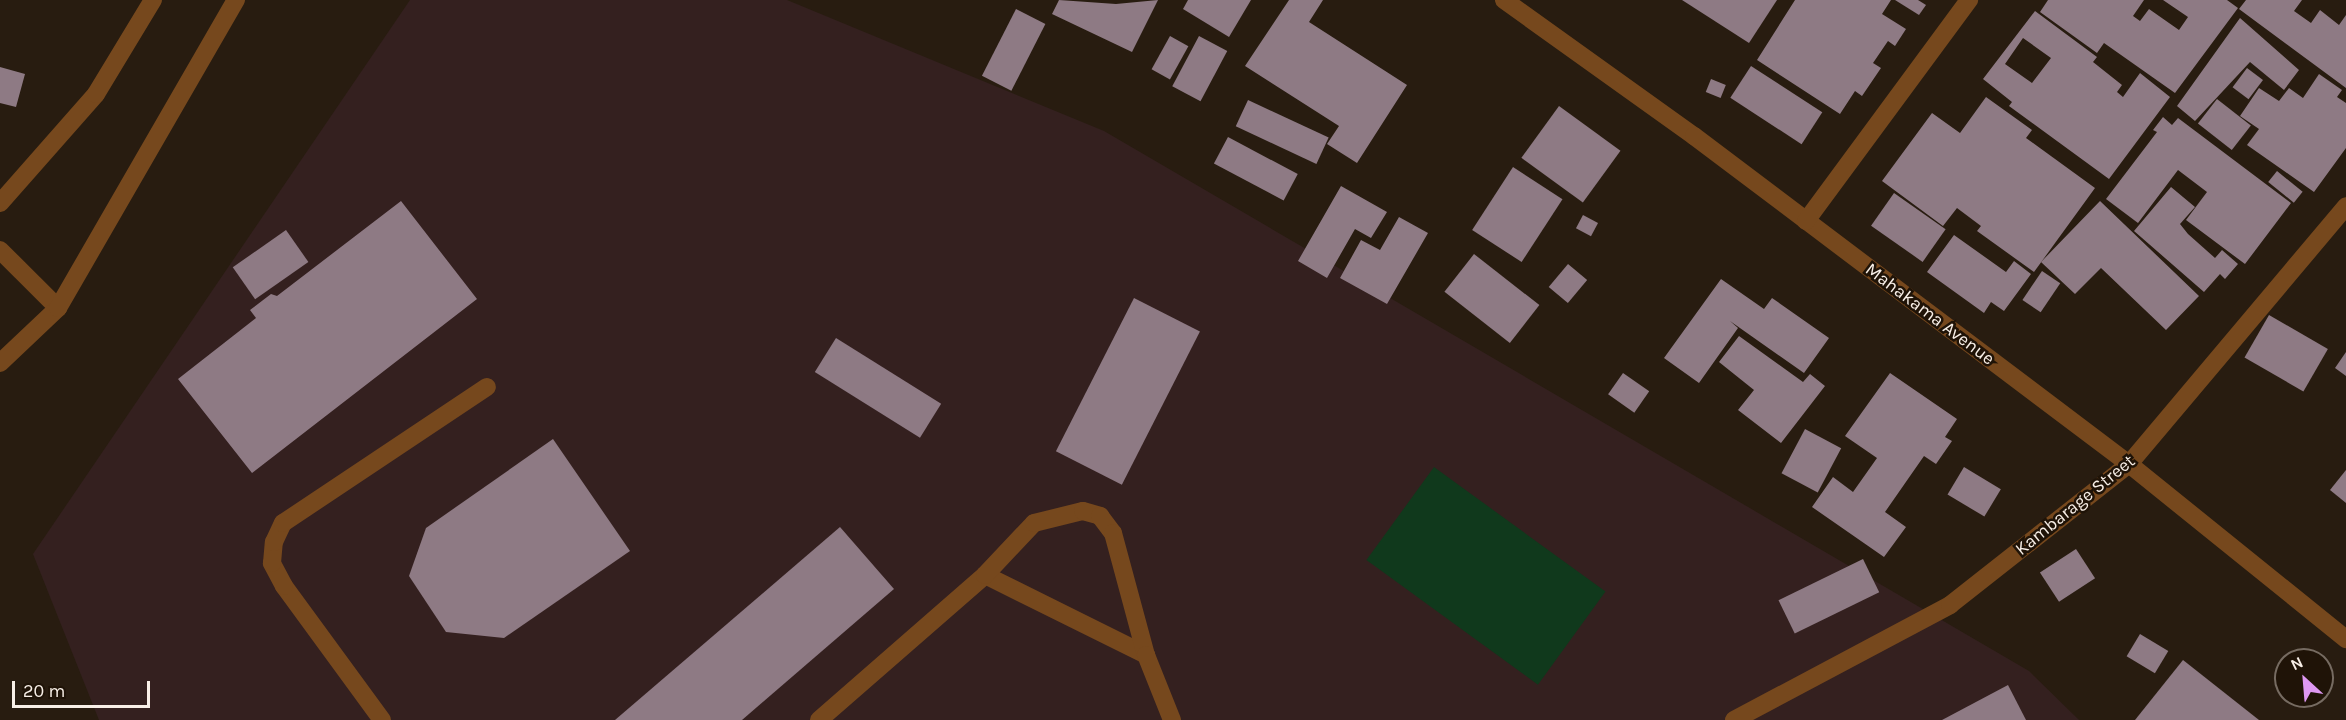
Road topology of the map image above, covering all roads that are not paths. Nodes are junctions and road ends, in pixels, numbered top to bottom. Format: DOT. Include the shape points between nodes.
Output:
graph roads {
  1 [pos="153,0"];
  2 [pos="236,0"];
  3 [pos="1504,0"];
  4 [pos="1969,0"];
  5 [pos="0,203"];
  6 [pos="2346,206"];
  7 [pos="1806,221"];
  8 [pos="0,250"];
  9 [pos="58,308"];
  10 [pos="0,363"];
  11 [pos="487,387"];
  12 [pos="2129,464"];
  13 [pos="985,575"];
  14 [pos="2346,639"];
  15 [pos="1146,655"];
  16 [pos="382,720"];
  17 [pos="819,720"];
  18 [pos="1172,720"];
  19 [pos="1734,720"];
  1 -- 5 [label="street" via="96,94"];
  2 -- 9 [label="street"];
  3 -- 7 [label="street, Mahakama Avenue"];
  4 -- 7 [label="street"];
  6 -- 12 [label="street, Kambarage Street"];
  7 -- 12 [label="street, Mahakama Avenue"];
  8 -- 9 [label="street"];
  9 -- 10 [label="street"];
  11 -- 16 [label="street" via="283,523 274,542 272,563 284,586"];
  12 -- 14 [label="street, Mahakama Avenue"];
  12 -- 19 [label="street, Kambarage Street" via="1950,605"];
  13 -- 15 [label="street"];
  13 -- 15 [label="street" via="1034,523 1065,512 1100,516 1113,533"];
  13 -- 17 [label="street"];
  15 -- 18 [label="street"];
}
